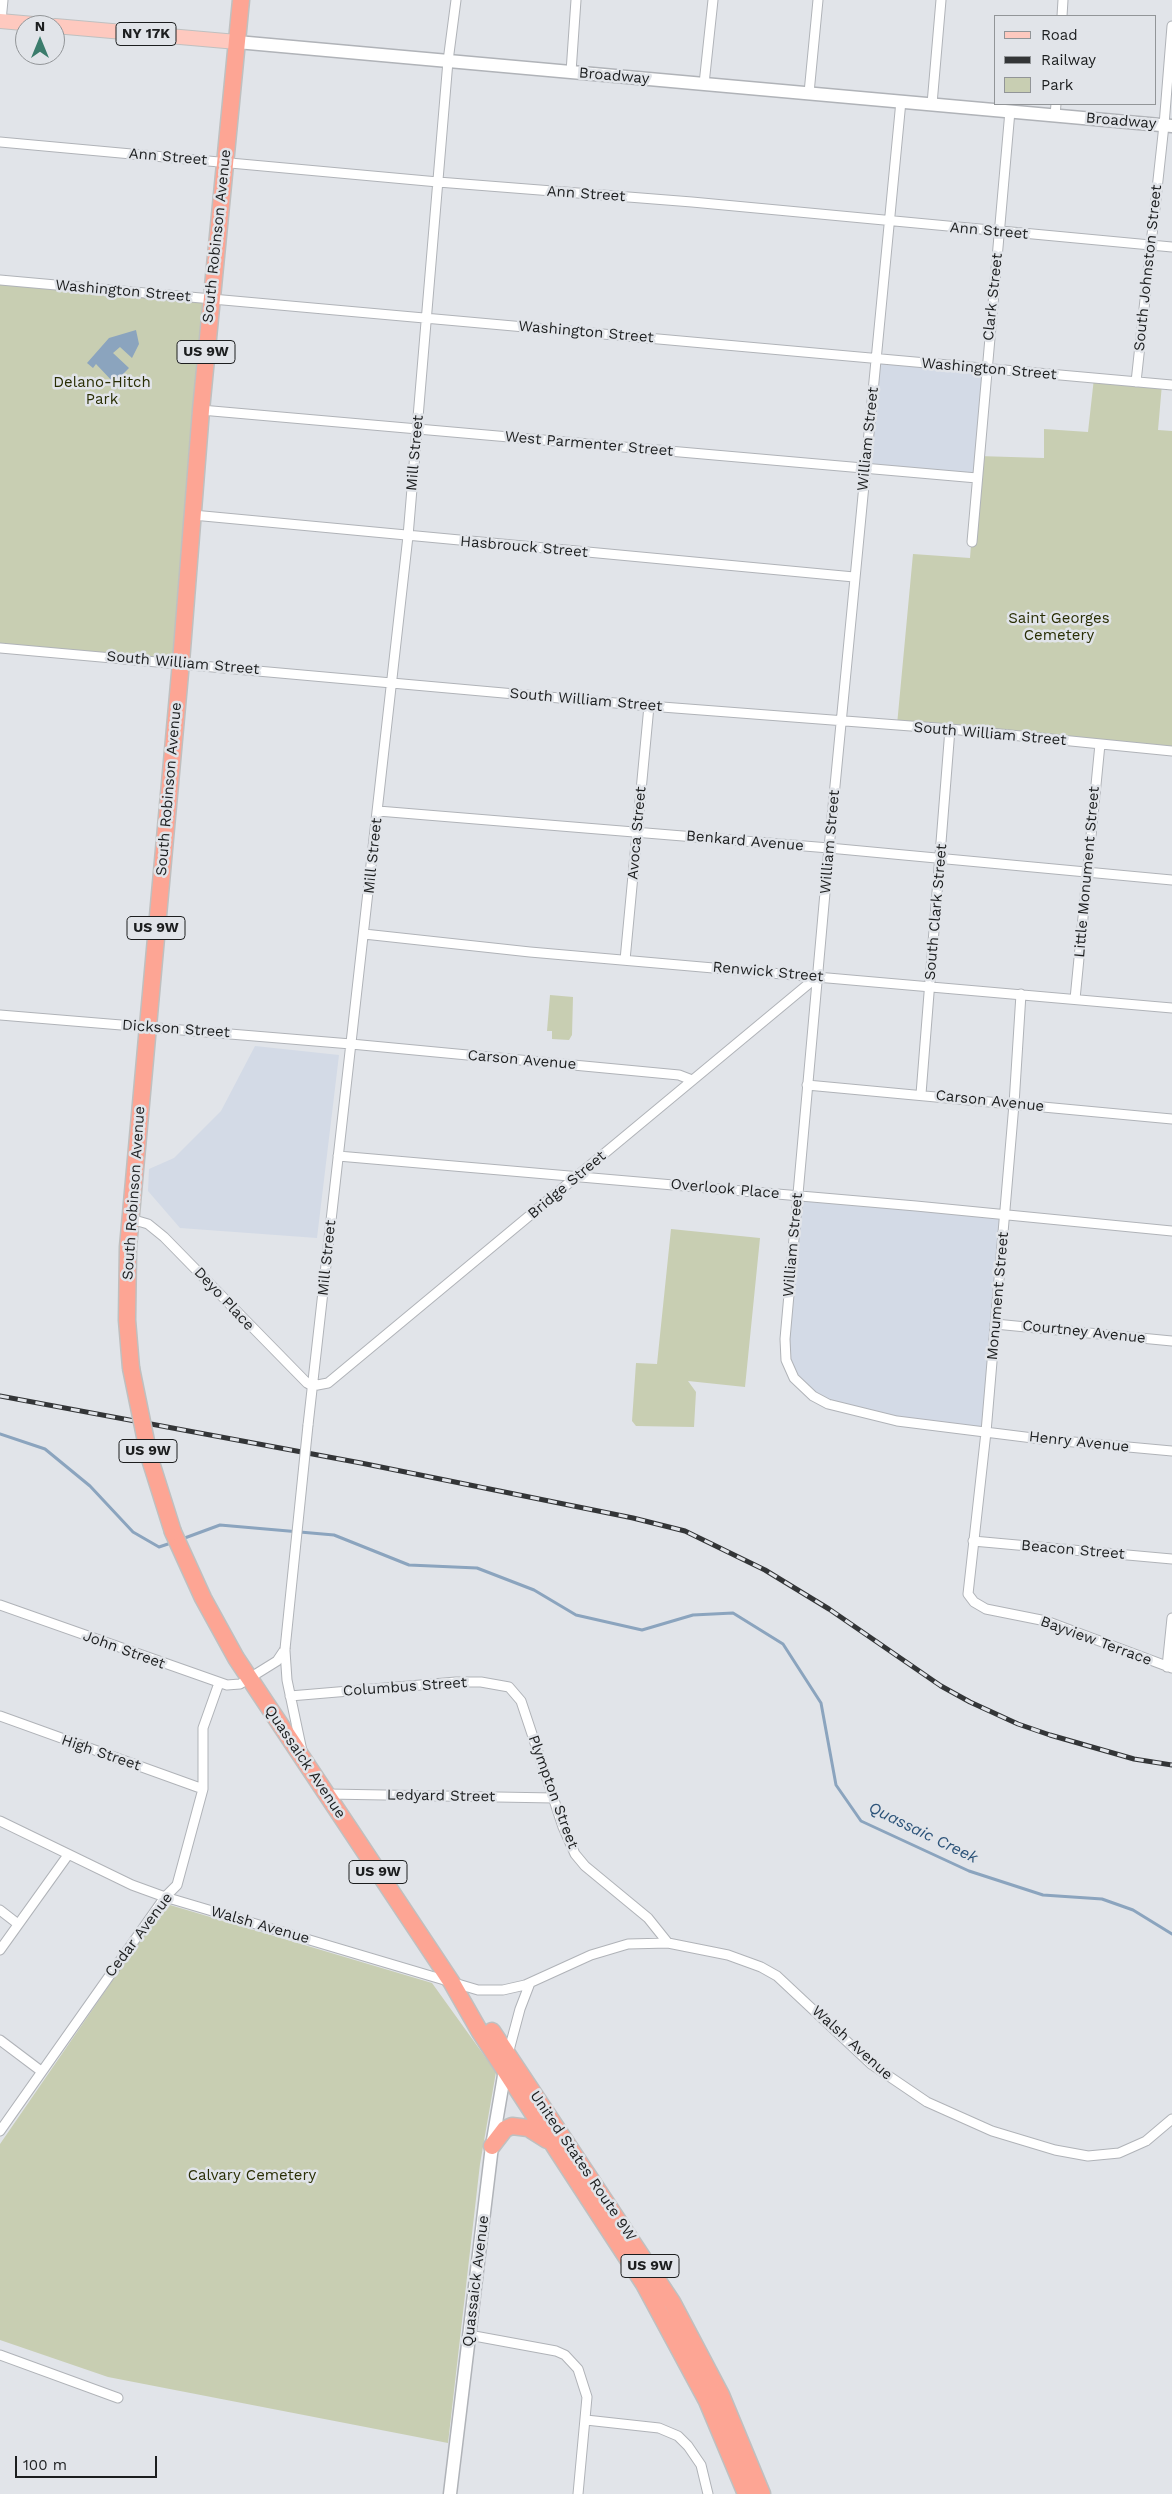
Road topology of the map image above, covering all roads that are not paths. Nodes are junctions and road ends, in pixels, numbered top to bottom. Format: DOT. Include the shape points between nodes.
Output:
graph roads {
  1 [pos="3,0"];
  2 [pos="241,0"];
  3 [pos="456,0"];
  4 [pos="576,0"];
  5 [pos="712,0"];
  6 [pos="818,0"];
  7 [pos="941,0"];
  8 [pos="1063,0"];
  9 [pos="1062,15"];
  10 [pos="1,21"];
  11 [pos="15,22"];
  12 [pos="1172,26"];
  13 [pos="65,27"];
  14 [pos="237,42"];
  15 [pos="448,61"];
  16 [pos="571,72"];
  17 [pos="704,84"];
  18 [pos="809,93"];
  19 [pos="901,101"];
  20 [pos="932,104"];
  21 [pos="1056,110"];
  22 [pos="1010,111"];
  23 [pos="1168,126"];
  24 [pos="0,142"];
  25 [pos="225,162"];
  26 [pos="438,182"];
  27 [pos="890,222"];
  28 [pos="999,231"];
  29 [pos="1150,245"];
  30 [pos="1172,247"];
  31 [pos="0,280"];
  32 [pos="211,300"];
  33 [pos="428,317"];
  34 [pos="876,359"];
  35 [pos="986,369"];
  36 [pos="1136,382"];
  37 [pos="1172,385"];
  38 [pos="201,410"];
  39 [pos="417,428"];
  40 [pos="866,468"];
  41 [pos="977,478"];
  42 [pos="193,515"];
  43 [pos="408,536"];
  44 [pos="972,542"];
  45 [pos="854,577"];
  46 [pos="0,648"];
  47 [pos="182,662"];
  48 [pos="392,683"];
  49 [pos="649,706"];
  50 [pos="841,722"];
  51 [pos="950,729"];
  52 [pos="1100,744"];
  53 [pos="1172,751"];
  54 [pos="378,811"];
  55 [pos="637,833"];
  56 [pos="829,848"];
  57 [pos="940,860"];
  58 [pos="1087,872"];
  59 [pos="1172,880"];
  60 [pos="364,934"];
  61 [pos="625,960"];
  62 [pos="818,976"];
  63 [pos="930,985"];
  64 [pos="1021,994"];
  65 [pos="1076,999"];
  66 [pos="1172,1008"];
  67 [pos="0,1015"];
  68 [pos="147,1027"];
  69 [pos="351,1044"];
  70 [pos="692,1080"];
  71 [pos="808,1084"];
  72 [pos="921,1094"];
  73 [pos="1014,1104"];
  74 [pos="1172,1119"];
  75 [pos="338,1156"];
  76 [pos="576,1177"];
  77 [pos="798,1196"];
  78 [pos="1004,1215"];
  79 [pos="131,1218"];
  80 [pos="1172,1231"];
  81 [pos="995,1324"];
  82 [pos="1172,1341"];
  83 [pos="312,1386"];
  84 [pos="986,1432"];
  85 [pos="1172,1451"];
  86 [pos="173,1532"];
  87 [pos="973,1541"];
  88 [pos="1172,1559"];
  89 [pos="969,1597"];
  90 [pos="0,1605"];
  91 [pos="1172,1618"];
  92 [pos="285,1649"];
  93 [pos="1170,1668"];
  94 [pos="249,1678"];
  95 [pos="219,1683"];
  96 [pos="516,1693"];
  97 [pos="290,1696"];
  98 [pos="0,1716"];
  99 [pos="304,1761"];
  100 [pos="203,1788"];
  101 [pos="328,1794"];
  102 [pos="554,1798"];
  103 [pos="0,1821"];
  104 [pos="68,1855"];
  105 [pos="165,1897"];
  106 [pos="0,1910"];
  107 [pos="18,1924"];
  108 [pos="668,1943"];
  109 [pos="0,1950"];
  110 [pos="452,1983"];
  111 [pos="530,1983"];
  112 [pos="0,2040"];
  113 [pos="507,2062"];
  114 [pos="41,2071"];
  115 [pos="1172,2119"];
  116 [pos="0,2131"];
  117 [pos="554,2145"];
  118 [pos="492,2146"];
  119 [pos="469,2335"];
  120 [pos="0,2355"];
  121 [pos="118,2398"];
  122 [pos="586,2420"];
  123 [pos="450,2494"];
  124 [pos="578,2494"];
  125 [pos="708,2494"];
  126 [pos="746,2494"];
  127 [pos="762,2494"];
  1 -- 10 [label="street"];
  2 -- 14 [label="highway, US 9W"];
  3 -- 15 [label="street, Mill Street"];
  4 -- 16 [label="street"];
  5 -- 17 [label="street"];
  6 -- 18 [label="street"];
  7 -- 20 [label="street"];
  8 -- 9 [label="street"];
  10 -- 11 [label="main road"];
  12 -- 23 [label="street, South Johnston Street"];
  13 -- 14 [label="main road, Broadway / NY 17K"];
  14 -- 15 [label="street, Broadway"];
  14 -- 25 [label="highway, South Robinson Avenue / US 9W"];
  15 -- 16 [label="street, Broadway"];
  15 -- 26 [label="street, Mill Street"];
  16 -- 17 [label="street, Broadway"];
  17 -- 18 [label="street, Broadway"];
  18 -- 19 [label="street, Broadway"];
  19 -- 20 [label="street, Broadway"];
  19 -- 27 [label="street, William Street"];
  20 -- 22 [label="street, Broadway"];
  21 -- 22 [label="street, Broadway"];
  21 -- 23 [label="street, Broadway"];
  22 -- 28 [label="street, Clark Street"];
  23 -- 29 [label="street, South Johnston Street"];
  24 -- 25 [label="street, Ann Street"];
  25 -- 26 [label="street, Ann Street"];
  25 -- 32 [label="highway, South Robinson Avenue / US 9W"];
  26 -- 27 [label="street, Ann Street"];
  26 -- 33 [label="street, Mill Street"];
  27 -- 28 [label="street, Ann Street"];
  27 -- 34 [label="street, William Street"];
  28 -- 29 [label="street, Ann Street"];
  28 -- 35 [label="street, Clark Street"];
  29 -- 30 [label="street, Ann Street"];
  29 -- 36 [label="street, South Johnston Street"];
  31 -- 32 [label="street, Washington Street" via="196,296"];
  32 -- 33 [label="street, Washington Street"];
  32 -- 38 [label="highway, South Robinson Avenue / US 9W"];
  33 -- 34 [label="street, Washington Street"];
  33 -- 39 [label="street, Mill Street"];
  34 -- 35 [label="street, Washington Street"];
  34 -- 40 [label="street, William Street"];
  35 -- 36 [label="street, Washington Street"];
  35 -- 41 [label="street, Clark Street"];
  36 -- 37 [label="street, Washington Street"];
  38 -- 39 [label="street, West Parmenter Street"];
  38 -- 42 [label="highway, South Robinson Avenue / US 9W"];
  39 -- 40 [label="street, West Parmenter Street"];
  39 -- 43 [label="street, Mill Street"];
  40 -- 41 [label="street, West Parmenter Street"];
  40 -- 45 [label="street, William Street"];
  41 -- 44 [label="street, Clark Street"];
  42 -- 43 [label="street, Hasbrouck Street"];
  42 -- 47 [label="highway, South Robinson Avenue / US 9W"];
  43 -- 45 [label="street, Hasbrouck Street"];
  43 -- 48 [label="street, Mill Street"];
  45 -- 50 [label="street, William Street"];
  46 -- 47 [label="street, South William Street"];
  47 -- 48 [label="street, South William Street"];
  47 -- 68 [label="highway, South Robinson Avenue / US 9W"];
  48 -- 49 [label="street, South William Street"];
  48 -- 54 [label="street, Mill Street"];
  49 -- 50 [label="street, South William Street"];
  49 -- 55 [label="street, Avoca Street"];
  50 -- 51 [label="street, South William Street"];
  50 -- 56 [label="street, William Street"];
  51 -- 52 [label="street, South William Street"];
  51 -- 57 [label="street, South Clark Street"];
  52 -- 53 [label="street, South William Street"];
  52 -- 58 [label="street, Little Monument Street"];
  54 -- 55 [label="street, Benkard Avenue"];
  54 -- 60 [label="street, Mill Street"];
  55 -- 56 [label="street, Benkard Avenue"];
  55 -- 61 [label="street, Avoca Street"];
  56 -- 57 [label="street, Benkard Avenue"];
  56 -- 62 [label="street, William Street"];
  57 -- 58 [label="street, Benkard Avenue"];
  57 -- 63 [label="street, South Clark Street"];
  58 -- 59 [label="street, Benkard Avenue"];
  58 -- 65 [label="street, Little Monument Street"];
  60 -- 61 [label="street, Renwick Street"];
  60 -- 69 [label="street, Mill Street"];
  61 -- 62 [label="street, Renwick Street"];
  62 -- 63 [label="street, Renwick Street"];
  62 -- 70 [label="street, Bridge Street"];
  62 -- 71 [label="street, William Street"];
  63 -- 64 [label="street, Renwick Street"];
  63 -- 72 [label="street, South Clark Street"];
  64 -- 65 [label="street, Renwick Street"];
  64 -- 73 [label="street, Monument Street"];
  65 -- 66 [label="street, Renwick Street"];
  67 -- 68 [label="street, Dickson Street"];
  68 -- 69 [label="street, Dickson Street"];
  68 -- 79 [label="highway, South Robinson Avenue / US 9W"];
  69 -- 70 [label="street, Carson Avenue" via="679,1075"];
  69 -- 75 [label="street, Mill Street"];
  70 -- 76 [label="street, Bridge Street"];
  71 -- 72 [label="street, Carson Avenue"];
  71 -- 77 [label="street, William Street"];
  72 -- 73 [label="street, Carson Avenue"];
  73 -- 74 [label="street, Carson Avenue"];
  73 -- 78 [label="street, Monument Street"];
  75 -- 76 [label="street, Overlook Place"];
  75 -- 83 [label="street, Mill Street"];
  76 -- 77 [label="street, Overlook Place"];
  76 -- 83 [label="street, Bridge Street" via="328,1383"];
  77 -- 78 [label="street, Overlook Place"];
  77 -- 84 [label="street, William Street" via="785,1339 786,1360 800,1386 828,1404 897,1421"];
  78 -- 80 [label="street, Overlook Place"];
  78 -- 81 [label="street, Monument Street"];
  79 -- 83 [label="street, Deyo Place" via="148,1224 164,1236 261,1338"];
  79 -- 86 [label="highway, South Robinson Avenue / US 9W, bridge" via="127,1297 132,1368 149,1456"];
  81 -- 82 [label="street, Courtney Avenue"];
  81 -- 84 [label="street, Monument Street"];
  83 -- 92 [label="street, Mill Street, bridge"];
  84 -- 85 [label="street, Henry Avenue"];
  84 -- 87 [label="street, Monument Street"];
  86 -- 94 [label="highway, Quassaick Avenue / US 9W" via="192,1577"];
  87 -- 88 [label="street, Beacon Street"];
  87 -- 89 [label="street, Monument Street"];
  89 -- 93 [label="street, Bayview Terrace" via="986,1609 1054,1623"];
  90 -- 95 [label="street, John Street"];
  91 -- 93 [label="street"];
  92 -- 94 [label="street" via="277,1661"];
  92 -- 97 [label="street"];
  94 -- 95 [label="street, John Street" via="233,1686"];
  94 -- 99 [label="highway, Quassaick Avenue / US 9W"];
  95 -- 100 [label="street, Cedar Avenue" via="203,1728"];
  96 -- 97 [label="street, Columbus Street" via="497,1684 456,1682"];
  96 -- 102 [label="street, Plympton Street"];
  97 -- 99 [label="street"];
  98 -- 100 [label="street, High Street"];
  99 -- 101 [label="highway, Quassaick Avenue / US 9W"];
  100 -- 105 [label="street, Cedar Avenue" via="177,1885"];
  101 -- 102 [label="street, Ledyard Street"];
  101 -- 110 [label="highway, Quassaick Avenue / US 9W"];
  102 -- 108 [label="street, Plympton Street" via="575,1854 648,1918"];
  103 -- 104 [label="street, Walsh Avenue"];
  104 -- 105 [label="street, Walsh Avenue"];
  104 -- 107 [label="street"];
  105 -- 110 [label="street, Walsh Avenue"];
  105 -- 114 [label="street, Cedar Avenue"];
  106 -- 107 [label="street"];
  107 -- 109 [label="street"];
  108 -- 111 [label="street, Walsh Avenue" via="610,1948"];
  108 -- 115 [label="street, Walsh Avenue" via="728,1955 761,1967 790,1986 871,2064 900,2085 927,2102 992,2131 1073,2154 1104,2156 1133,2148 1162,2130"];
  110 -- 111 [label="street, Walsh Avenue" via="491,1991"];
  110 -- 113 [label="highway, Quassaick Avenue / US 9W" via="479,2013"];
  111 -- 113 [label="street"];
  112 -- 114 [label="street"];
  113 -- 117 [label="highway, United States Route 9W / US 9W"];
  113 -- 118 [label="street, Quassaick Avenue"];
  113 -- 127 [label="highway, United States Route 9W / US 9W" via="672,2302 721,2395"];
  114 -- 116 [label="street, Cedar Avenue"];
  117 -- 118 [label="highway" via="520,2126 505,2129"];
  117 -- 126 [label="highway, United States Route 9W / US 9W" via="644,2284 675,2339 710,2408"];
  118 -- 119 [label="street, Quassaick Avenue"];
  119 -- 122 [label="street" via="545,2348 565,2355 578,2369 586,2387"];
  119 -- 123 [label="street, Quassaick Avenue"];
  120 -- 121 [label="street"];
  122 -- 124 [label="street"];
  122 -- 125 [label="street" via="652,2427 678,2436 701,2465"];
}
